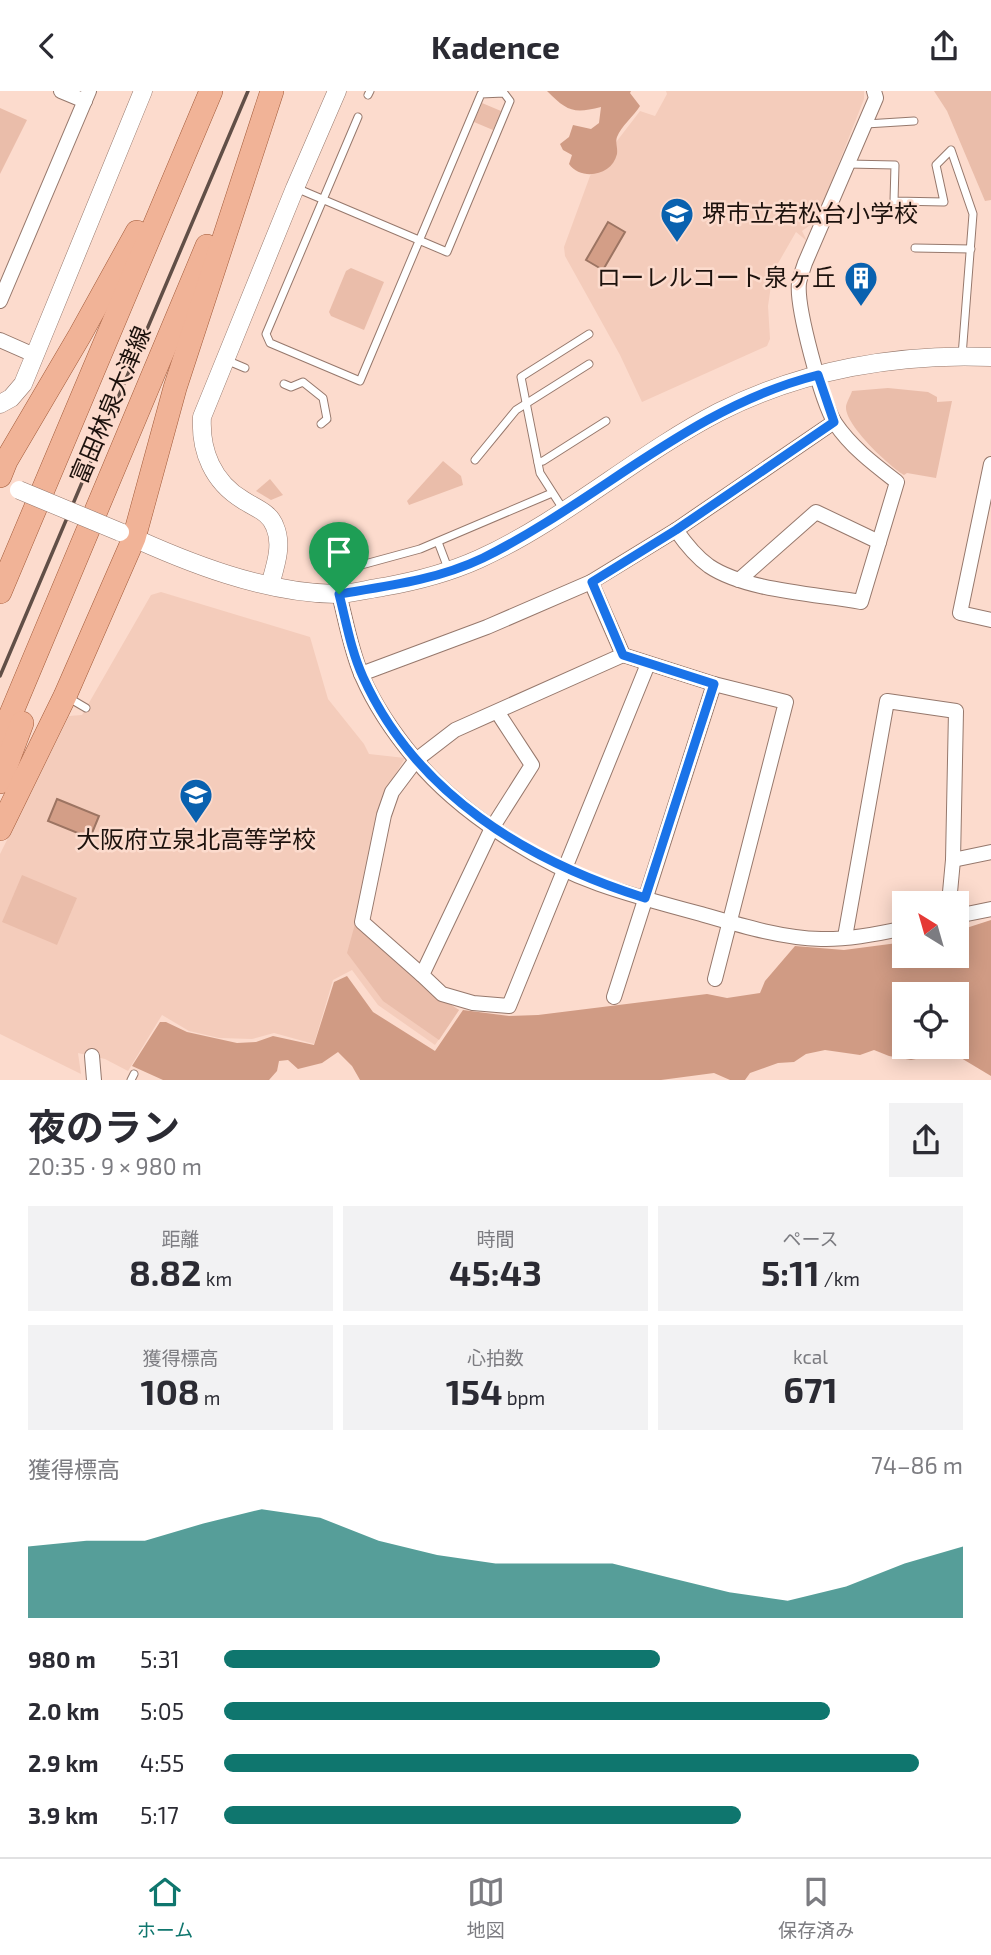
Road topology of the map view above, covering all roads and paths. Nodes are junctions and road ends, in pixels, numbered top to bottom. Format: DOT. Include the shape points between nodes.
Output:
graph roads {
  1 [pos="61,91"];
  2 [pos="143,91"];
  3 [pos="202,91"];
  4 [pos="211,91"];
  5 [pos="272,91"];
  6 [pos="337,91"];
  7 [pos="874,91"];
  8 [pos="87,96"];
  9 [pos="358,117"];
  10 [pos="914,121"];
  11 [pos="866,124"];
  12 [pos="847,164"];
  13 [pos="295,188"];
  14 [pos="324,200"];
  15 [pos="419,241"];
  16 [pos="915,248"];
  17 [pos="971,249"];
  18 [pos="0,301"];
  19 [pos="589,334"];
  20 [pos="0,340"];
  21 [pos="34,355"];
  22 [pos="962,356"];
  23 [pos="991,357"];
  24 [pos="225,360"];
  25 [pos="589,364"];
  26 [pos="94,367"];
  27 [pos="245,368"];
  28 [pos="818,375"];
  29 [pos="284,384"];
  30 [pos="526,403"];
  31 [pos="0,404"];
  32 [pos="606,421"];
  33 [pos="834,422"];
  34 [pos="321,424"];
  35 [pos="475,460"];
  36 [pos="538,462"];
  37 [pos="991,464"];
  38 [pos="0,476"];
  39 [pos="0,482"];
  40 [pos="552,493"];
  41 [pos="563,510"];
  42 [pos="676,530"];
  43 [pos="127,535"];
  44 [pos="438,542"];
  45 [pos="879,542"];
  46 [pos="0,560"];
  47 [pos="343,570"];
  48 [pos="449,571"];
  49 [pos="739,580"];
  50 [pos="592,582"];
  51 [pos="270,585"];
  52 [pos="62,590"];
  53 [pos="0,592"];
  54 [pos="339,594"];
  55 [pos="991,619"];
  56 [pos="623,655"];
  57 [pos="648,664"];
  58 [pos="361,674"];
  59 [pos="714,684"];
  60 [pos="65,696"];
  61 [pos="86,708"];
  62 [pos="498,713"];
  63 [pos="0,740"];
  64 [pos="416,760"];
  65 [pos="0,782"];
  66 [pos="492,828"];
  67 [pos="0,829"];
  68 [pos="991,852"];
  69 [pos="953,860"];
  70 [pos="565,868"];
  71 [pos="951,891"];
  72 [pos="645,898"];
  73 [pos="991,909"];
  74 [pos="970,913"];
  75 [pos="730,922"];
  76 [pos="892,931"];
  77 [pos="845,937"];
  78 [pos="422,975"];
  79 [pos="715,979"];
  80 [pos="614,997"];
  81 [pos="92,1056"];
  82 [pos="94,1080"];
  1 -- 8 [label="street"];
  2 -- 21 [label="street"];
  3 -- 38 [label="main road" via="139,227"];
  4 -- 26 [label="main road, 富田林泉大津線"];
  5 -- 43 [label="main road"];
  5 -- 52 [label="main road, 富田林泉大津線"];
  6 -- 13 [label="street"];
  7 -- 11 [label="street" via="876,98"];
  8 -- 18 [label="street"];
  9 -- 14 [label="lane"];
  10 -- 11 [label="lane"];
  11 -- 12 [label="street"];
  12 -- 17 [label="lane" via="895,165 894,201 944,202 936,165 951,150 973,214"];
  12 -- 28 [label="street" via="799,284 800,308"];
  13 -- 14 [label="lane"];
  13 -- 24 [label="street"];
  14 -- 15 [label="lane"];
  14 -- 15 [label="lane" via="267,334 270,343 360,381"];
  15 -- 15 [label="lane" via="447,252 510,101 504,93 481,95"];
  16 -- 17 [label="lane"];
  17 -- 22 [label="lane"];
  19 -- 30 [label="lane" via="521,377"];
  20 -- 21 [label="street"];
  21 -- 31 [label="street" via="18,392"];
  22 -- 23 [label="street"];
  22 -- 28 [label="street" via="895,359"];
  24 -- 27 [label="lane"];
  24 -- 51 [label="street" via="207,400 201,435 218,478 230,492 270,518 276,528 279,543"];
  25 -- 30 [label="lane"];
  26 -- 46 [label="main road"];
  26 -- 53 [label="main road, 富田林泉大津線"];
  28 -- 33 [label="street"];
  28 -- 41 [label="street" via="720,412"];
  29 -- 34 [label="lane" via="291,387 303,382 323,398 327,419"];
  30 -- 35 [label="lane"];
  30 -- 36 [label="lane"];
  32 -- 36 [label="lane"];
  33 -- 42 [label="street"];
  33 -- 45 [label="street" via="897,482"];
  36 -- 40 [label="lane"];
  37 -- 55 [label="street" via="960,613"];
  39 -- 43 [label="street, bridge"];
  40 -- 41 [label="lane"];
  40 -- 44 [label="lane"];
  41 -- 48 [label="street" via="481,559"];
  42 -- 49 [label="street" via="707,564"];
  42 -- 50 [label="street"];
  43 -- 51 [label="street" via="216,572"];
  43 -- 60 [label="main road"];
  44 -- 47 [label="lane"];
  44 -- 48 [label="lane"];
  45 -- 49 [label="street" via="816,512"];
  45 -- 49 [label="street" via="862,602"];
  48 -- 54 [label="street"];
  50 -- 56 [label="street"];
  50 -- 58 [label="street"];
  51 -- 54 [label="street"];
  52 -- 63 [label="main road, 富田林泉大津線"];
  52 -- 65 [label="main road" via="34,691"];
  54 -- 58 [label="street"];
  56 -- 57 [label="street"];
  56 -- 62 [label="street"];
  57 -- 59 [label="street"];
  57 -- 70 [label="street"];
  58 -- 64 [label="street" via="380,711"];
  59 -- 72 [label="street"];
  59 -- 75 [label="street" via="786,702"];
  60 -- 61 [label="lane"];
  60 -- 67 [label="main road"];
  62 -- 64 [label="street" via="455,730"];
  62 -- 66 [label="street" via="532,765"];
  64 -- 66 [label="street" via="438,785"];
  64 -- 78 [label="street" via="392,792 384,815 362,922"];
  66 -- 70 [label="street"];
  66 -- 78 [label="street"];
  68 -- 69 [label="street"];
  69 -- 71 [label="street"];
  69 -- 77 [label="street" via="957,711 887,701"];
  70 -- 72 [label="street"];
  70 -- 78 [label="street" via="509,1006 442,994"];
  72 -- 75 [label="street"];
  72 -- 80 [label="street"];
  73 -- 74 [label="street"];
  75 -- 77 [label="street" via="820,939"];
  75 -- 79 [label="street"];
  76 -- 77 [label="street"];
  81 -- 82 [label="street"];
}
